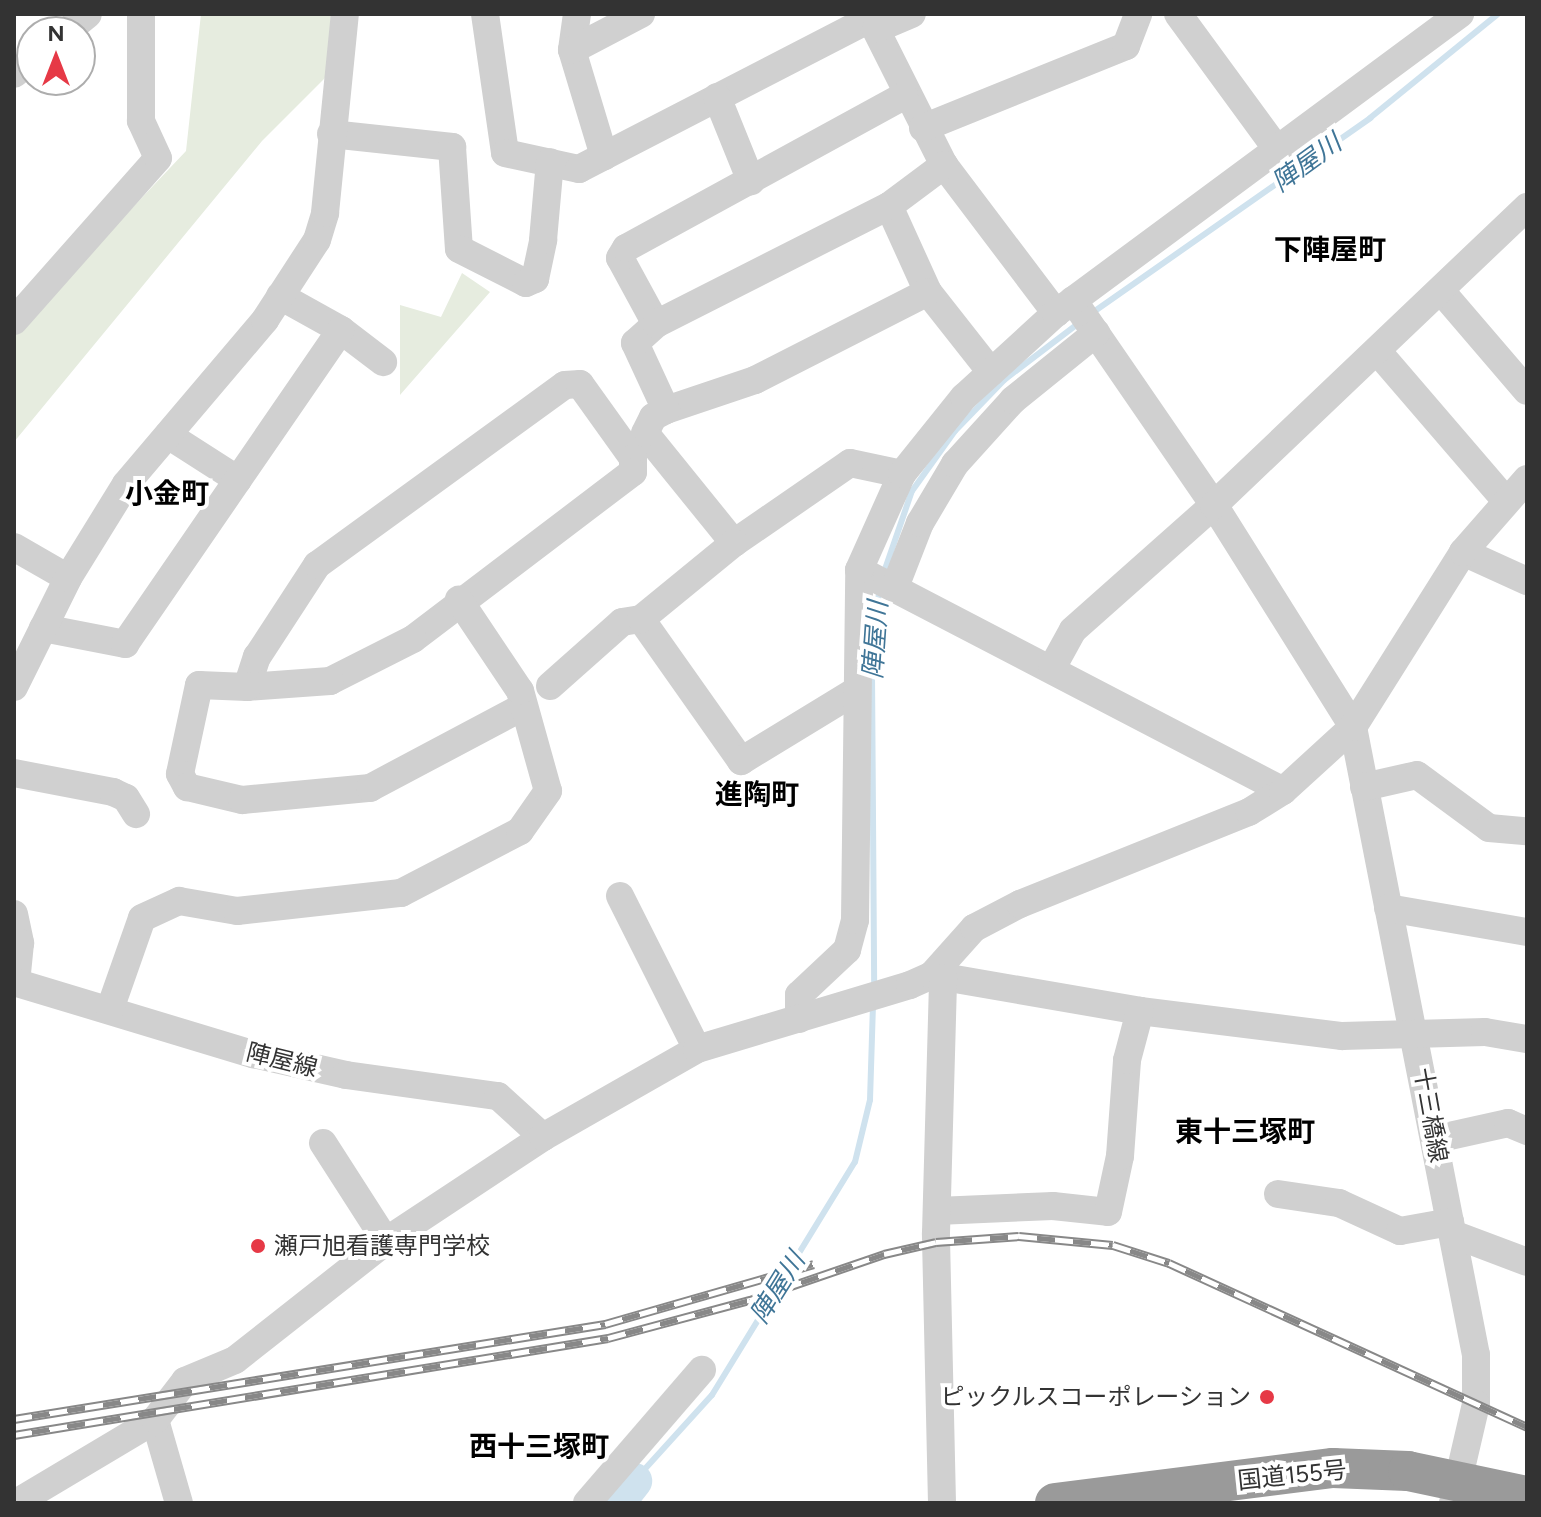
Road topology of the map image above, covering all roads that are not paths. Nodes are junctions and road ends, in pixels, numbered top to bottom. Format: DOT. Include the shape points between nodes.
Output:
graph roads {
  1 [pos="141,14"];
  2 [pos="345,14"];
  3 [pos="485,14"];
  4 [pos="577,14"];
  5 [pos="641,14"];
  6 [pos="912,14"];
  7 [pos="1138,14"];
  8 [pos="1178,14"];
  9 [pos="1460,14"];
  10 [pos="871,21"];
  11 [pos="572,50"];
  12 [pos="904,96"];
  13 [pos="717,97"];
  14 [pos="923,128"];
  15 [pos="331,134"];
  16 [pos="1276,148"];
  17 [pos="604,156"];
  18 [pos="550,162"];
  19 [pos="944,165"];
  20 [pos="751,181"];
  21 [pos="889,206"];
  22 [pos="1527,207"];
  23 [pos="928,292"];
  24 [pos="1442,292"];
  25 [pos="280,296"];
  26 [pos="1079,317"];
  27 [pos="14,321"];
  28 [pos="656,324"];
  29 [pos="341,330"];
  30 [pos="1378,352"];
  31 [pos="383,362"];
  32 [pos="991,372"];
  33 [pos="1527,391"];
  34 [pos="666,410"];
  35 [pos="168,435"];
  36 [pos="902,474"];
  37 [pos="1527,479"];
  38 [pos="238,480"];
  39 [pos="1506,501"];
  40 [pos="1214,505"];
  41 [pos="734,543"];
  42 [pos="14,547"];
  43 [pos="1463,552"];
  44 [pos="68,578"];
  45 [pos="877,579"];
  46 [pos="1527,581"];
  47 [pos="459,600"];
  48 [pos="641,619"];
  49 [pos="43,628"];
  50 [pos="1052,668"];
  51 [pos="550,686"];
  52 [pos="14,687"];
  53 [pos="247,687"];
  54 [pos="854,692"];
  55 [pos="524,706"];
  56 [pos="1353,727"];
  57 [pos="14,773"];
  58 [pos="1364,787"];
  59 [pos="1283,791"];
  60 [pos="136,814"];
  61 [pos="1527,831"];
  62 [pos="620,896"];
  63 [pos="1388,908"];
  64 [pos="14,914"];
  65 [pos="1527,932"];
  66 [pos="937,977"];
  67 [pos="15,982"];
  68 [pos="110,1009"];
  69 [pos="1140,1011"];
  70 [pos="799,1019"];
  71 [pos="1417,1033"];
  72 [pos="1527,1039"];
  73 [pos="697,1049"];
  74 [pos="1527,1131"];
  75 [pos="543,1137"];
  76 [pos="1436,1139"];
  77 [pos="323,1143"];
  78 [pos="1278,1194"];
  79 [pos="937,1211"];
  80 [pos="1452,1228"];
  81 [pos="386,1241"];
  82 [pos="1527,1262"];
  83 [pos="702,1370"];
  84 [pos="155,1420"];
  85 [pos="1457,1491"];
  86 [pos="1527,1496"];
  87 [pos="16,1503"];
  88 [pos="179,1503"];
  89 [pos="587,1503"];
  90 [pos="942,1503"];
  91 [pos="1055,1503"];
  1 -- 27 [label="street" via="141,121 158,158"];
  2 -- 15 [label="street"];
  3 -- 18 [label="street" via="505,153"];
  4 -- 11 [label="street"];
  5 -- 11 [label="street"];
  6 -- 10 [label="street"];
  7 -- 14 [label="street" via="1126,46"];
  8 -- 16 [label="street"];
  9 -- 16 [label="street"];
  10 -- 12 [label="street"];
  10 -- 13 [label="street"];
  11 -- 17 [label="street"];
  12 -- 14 [label="street"];
  12 -- 20 [label="street"];
  13 -- 17 [label="street"];
  13 -- 20 [label="street"];
  14 -- 19 [label="street"];
  15 -- 18 [label="street" via="452,147 459,249 526,283 535,279 543,240"];
  15 -- 25 [label="street" via="317,240"];
  16 -- 26 [label="street"];
  17 -- 18 [label="street" via="579,169"];
  19 -- 21 [label="street"];
  19 -- 26 [label="street"];
  20 -- 28 [label="street" via="626,248 620,258"];
  21 -- 23 [label="street"];
  21 -- 28 [label="street"];
  22 -- 24 [label="street"];
  23 -- 32 [label="street"];
  23 -- 34 [label="street" via="755,380"];
  24 -- 30 [label="street"];
  24 -- 33 [label="street"];
  25 -- 29 [label="street"];
  25 -- 35 [label="street"];
  26 -- 32 [label="street"];
  26 -- 40 [label="street"];
  26 -- 45 [label="street" via="955,464 920,523"];
  28 -- 34 [label="street" via="635,343"];
  29 -- 31 [label="street"];
  29 -- 38 [label="street"];
  30 -- 39 [label="street"];
  30 -- 40 [label="street"];
  32 -- 36 [label="street"];
  34 -- 41 [label="street" via="653,417 645,433"];
  35 -- 38 [label="street"];
  35 -- 44 [label="street" via="126,484"];
  36 -- 41 [label="street" via="850,463"];
  36 -- 45 [label="street"];
  37 -- 39 [label="street"];
  38 -- 49 [label="street" via="125,644"];
  39 -- 43 [label="street"];
  40 -- 50 [label="street" via="1073,630"];
  40 -- 56 [label="street"];
  41 -- 48 [label="street"];
  42 -- 44 [label="street"];
  43 -- 46 [label="street"];
  43 -- 56 [label="street"];
  44 -- 49 [label="street"];
  45 -- 50 [label="street"];
  45 -- 54 [label="street"];
  47 -- 53 [label="street" via="413,639 330,681"];
  47 -- 53 [label="street" via="633,472 633,458 580,384 565,385 317,565 257,657"];
  47 -- 55 [label="street" via="520,691"];
  48 -- 51 [label="street" via="622,622"];
  48 -- 54 [label="street" via="741,761"];
  49 -- 52 [label="street"];
  50 -- 59 [label="street"];
  53 -- 55 [label="street" via="199,685 180,774 187,787 242,800 370,788"];
  54 -- 70 [label="street" via="855,920 847,950 799,995"];
  55 -- 68 [label="street" via="548,791 520,831 401,893 237,911 179,901 142,918"];
  56 -- 58 [label="street, 十三橋線"];
  56 -- 59 [label="street"];
  57 -- 60 [label="street" via="113,792 126,798"];
  58 -- 61 [label="street" via="1417,775 1489,828"];
  58 -- 63 [label="street, 十三橋線"];
  59 -- 66 [label="street" via="1249,812 1020,904 974,928"];
  62 -- 73 [label="street"];
  63 -- 65 [label="street"];
  63 -- 71 [label="street, 十三橋線"];
  64 -- 67 [label="street" via="20,943"];
  66 -- 69 [label="street"];
  66 -- 70 [label="street"];
  66 -- 79 [label="street"];
  67 -- 68 [label="street, 陣屋線"];
  68 -- 75 [label="street, 陣屋線" via="268,1058 346,1075 498,1096"];
  69 -- 71 [label="street" via="1342,1036"];
  69 -- 79 [label="street" via="1127,1060 1120,1156 1108,1212 1053,1206"];
  70 -- 73 [label="street"];
  71 -- 72 [label="street" via="1485,1032"];
  71 -- 76 [label="street, 十三橋線"];
  73 -- 75 [label="street"];
  74 -- 76 [label="street" via="1508,1123"];
  75 -- 81 [label="street"];
  76 -- 80 [label="street, 十三橋線"];
  77 -- 81 [label="street"];
  78 -- 80 [label="street" via="1339,1203 1400,1231"];
  79 -- 90 [label="street"];
  80 -- 82 [label="street"];
  80 -- 85 [label="street, 十三橋線" via="1478,1393"];
  81 -- 84 [label="street" via="235,1360 185,1381"];
  83 -- 89 [label="street"];
  84 -- 87 [label="street"];
  84 -- 88 [label="street"];
  85 -- 86 [label="highway, 国道155号"];
  85 -- 91 [label="highway, 国道155号" via="1408,1471 1300,1469"];
}
